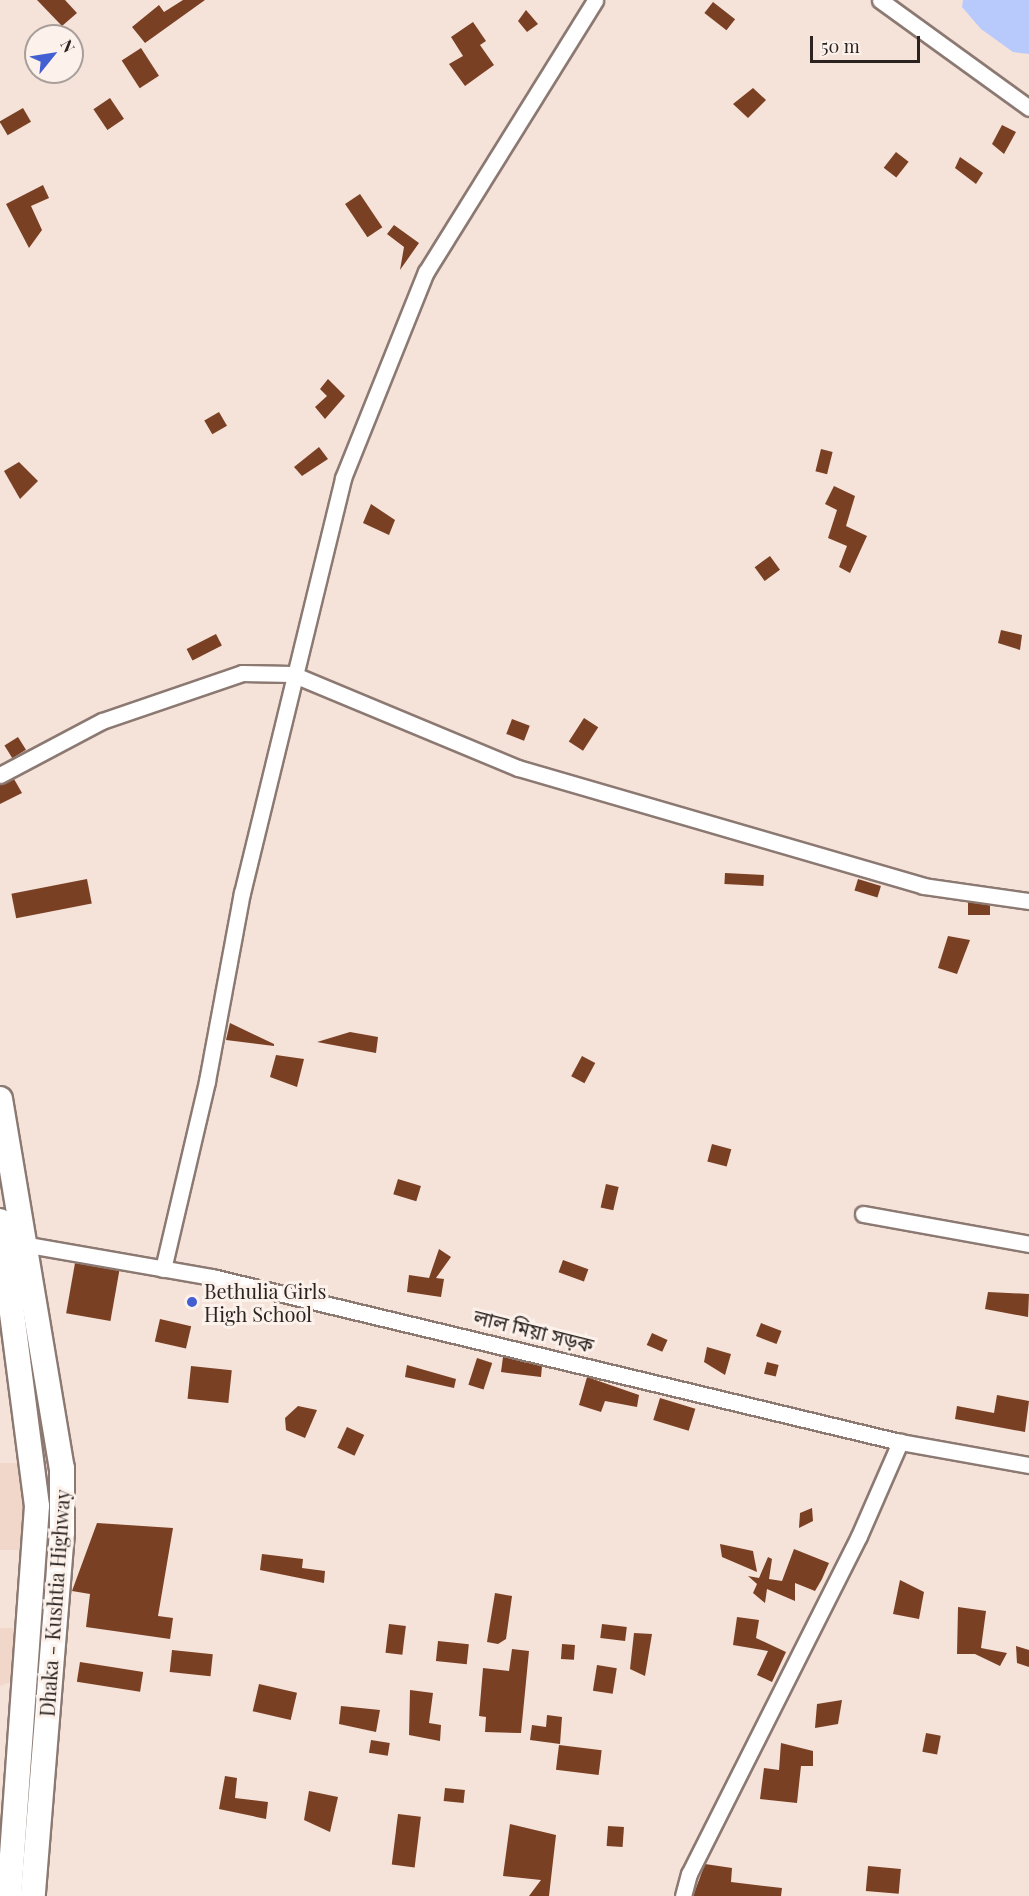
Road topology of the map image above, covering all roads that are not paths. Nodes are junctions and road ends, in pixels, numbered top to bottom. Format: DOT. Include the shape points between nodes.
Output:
graph roads {
  1 [pos="595,0"];
  2 [pos="880,0"];
  3 [pos="1029,108"];
  4 [pos="292,674"];
  5 [pos="0,775"];
  6 [pos="1029,901"];
  7 [pos="0,1099"];
  8 [pos="863,1214"];
  9 [pos="0,1221"];
  10 [pos="1029,1244"];
  11 [pos="28,1245"];
  12 [pos="163,1269"];
  13 [pos="900,1442"];
  14 [pos="1029,1465"];
  15 [pos="9,1896"];
  16 [pos="33,1896"];
  17 [pos="683,1896"];
  1 -- 4 [label="street" via="426,272 343,478"];
  2 -- 3 [label="street"];
  4 -- 5 [label="street" via="242,673 102,721"];
  4 -- 6 [label="street" via="518,768 923,886"];
  4 -- 12 [label="street"];
  7 -- 11 [label="main road, Dhaka - Kushtia Highway"];
  8 -- 10 [label="street"];
  9 -- 15 [label="main road, Dhaka - Kushtia Highway" via="38,1516"];
  11 -- 12 [label="street, লাল মিয়া সড়ক"];
  11 -- 16 [label="main road, Dhaka - Kushtia Highway" via="62,1478"];
  12 -- 13 [label="street, লাল মিয়া সড়ক" via="484,1339"];
  13 -- 14 [label="street, লাল মিয়া সড়ক"];
  13 -- 17 [label="street" via="860,1536 689,1874"];
}
